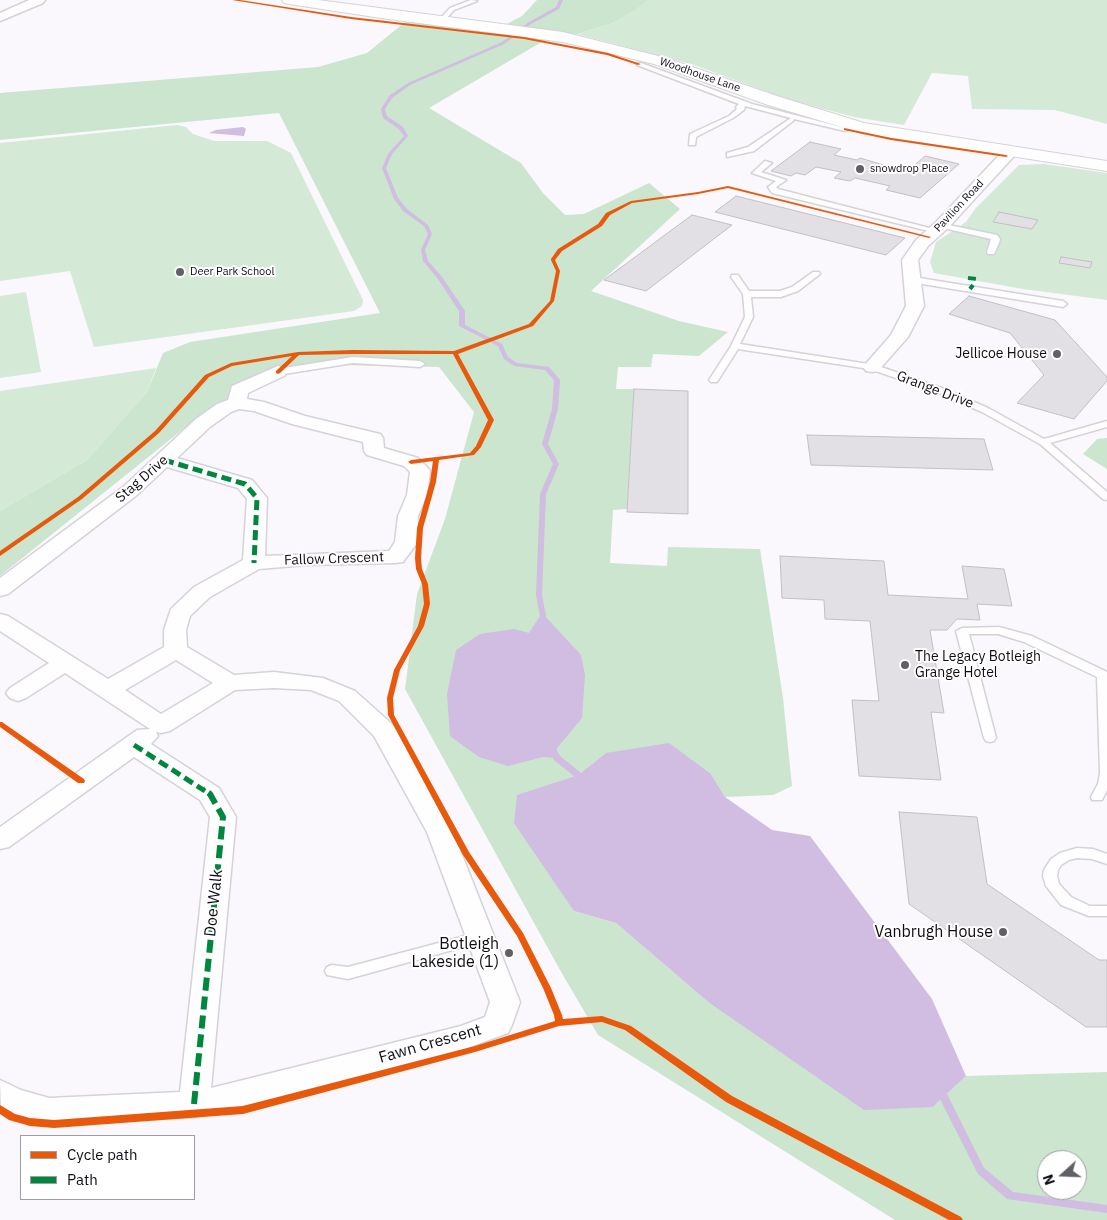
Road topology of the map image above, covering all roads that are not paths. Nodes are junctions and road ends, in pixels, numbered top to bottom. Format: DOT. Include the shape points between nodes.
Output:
graph roads {
  1 [pos="39,0"];
  2 [pos="289,0"];
  3 [pos="474,1"];
  4 [pos="312,2"];
  5 [pos="0,18"];
  6 [pos="440,22"];
  7 [pos="639,64"];
  8 [pos="707,76"];
  9 [pos="687,83"];
  10 [pos="762,96"];
  11 [pos="744,104"];
  12 [pos="786,114"];
  13 [pos="845,129"];
  14 [pos="692,143"];
  15 [pos="1010,152"];
  16 [pos="730,155"];
  17 [pos="768,164"];
  18 [pos="1107,166"];
  19 [pos="940,228"];
  20 [pos="991,252"];
  21 [pos="816,274"];
  22 [pos="735,277"];
  23 [pos="913,280"];
  24 [pos="748,294"];
  25 [pos="1063,304"];
  26 [pos="735,346"];
  27 [pos="420,364"];
  28 [pos="872,367"];
  29 [pos="278,372"];
  30 [pos="714,380"];
  31 [pos="237,403"];
  32 [pos="1107,424"];
  33 [pos="1043,442"];
  34 [pos="164,460"];
  35 [pos="1107,497"];
  36 [pos="254,563"];
  37 [pos="0,589"];
  38 [pos="0,621"];
  39 [pos="176,650"];
  40 [pos="66,662"];
  41 [pos="1105,676"];
  42 [pos="230,683"];
  43 [pos="108,690"];
  44 [pos="18,693"];
  45 [pos="161,725"];
  46 [pos="990,738"];
  47 [pos="134,745"];
  48 [pos="1097,797"];
  49 [pos="0,840"];
  50 [pos="1107,858"];
  51 [pos="1107,911"];
  52 [pos="480,937"];
  53 [pos="332,971"];
  54 [pos="0,1093"];
  55 [pos="194,1104"];
  1 -- 5 [label="street"];
  2 -- 4 [label="street, Woodhouse Lane"];
  3 -- 6 [label="lane" via="452,9"];
  4 -- 6 [label="street, Woodhouse Lane"];
  6 -- 8 [label="street, Woodhouse Lane" via="563,37"];
  7 -- 9 [label="lane"];
  8 -- 9 [label="lane"];
  8 -- 10 [label="street, Woodhouse Lane"];
  9 -- 11 [label="lane"];
  10 -- 11 [label="lane"];
  10 -- 12 [label="street, Woodhouse Lane"];
  11 -- 12 [label="lane"];
  11 -- 14 [label="lane" via="731,117 693,136"];
  12 -- 13 [label="lane"];
  12 -- 15 [label="street, Woodhouse Lane"];
  12 -- 16 [label="lane" via="751,149"];
  15 -- 18 [label="street, Woodhouse Lane"];
  15 -- 19 [label="street, Pavilion Road"];
  17 -- 19 [label="lane" via="756,173 782,180 772,187 776,191"];
  19 -- 20 [label="lane" via="994,237"];
  19 -- 23 [label="street, Pavilion Road" via="922,243 910,260"];
  21 -- 24 [label="lane" via="795,290 781,294"];
  22 -- 24 [label="lane"];
  23 -- 25 [label="lane"];
  23 -- 28 [label="street, Pavilion Road" via="915,306 898,336"];
  24 -- 26 [label="lane" via="749,316"];
  26 -- 28 [label="lane, Grange Drive"];
  26 -- 30 [label="lane"];
  27 -- 29 [label="lane" via="353,360"];
  28 -- 33 [label="lane, Grange Drive" via="985,410"];
  29 -- 31 [label="street, Stag Drive" via="239,390"];
  31 -- 34 [label="street, Stag Drive" via="203,422"];
  31 -- 36 [label="street, Fallow Crescent" via="373,438 374,450 405,460 420,471 408,516 406,543 394,557"];
  32 -- 33 [label="lane"];
  33 -- 35 [label="lane, Grange Drive"];
  34 -- 36 [label="street" via="245,484 257,498"];
  34 -- 37 [label="street, Stag Drive" via="130,491"];
  36 -- 39 [label="street, Fallow Crescent" via="202,592 179,614 175,630"];
  38 -- 40 [label="street"];
  39 -- 42 [label="street"];
  39 -- 43 [label="street"];
  40 -- 43 [label="street"];
  40 -- 44 [label="street"];
  41 -- 46 [label="lane" via="1021,636 999,630 962,631"];
  41 -- 48 [label="lane" via="1106,772"];
  42 -- 45 [label="street"];
  42 -- 52 [label="street, Fawn Crescent" via="274,680 315,683 347,696 384,731 440,832"];
  43 -- 45 [label="street"];
  45 -- 47 [label="street"];
  47 -- 49 [label="street"];
  47 -- 55 [label="street, Doe Walk" via="210,794 222,817"];
  50 -- 51 [label="lane" via="1078,853 1065,856 1056,862 1050,876 1053,886 1066,901 1089,911"];
  52 -- 53 [label="lane" via="348,973"];
  52 -- 55 [label="street, Fawn Crescent" via="505,1002 496,1025 316,1076"];
  54 -- 55 [label="street, Fawn Crescent" via="12,1101 49,1111"];
}
